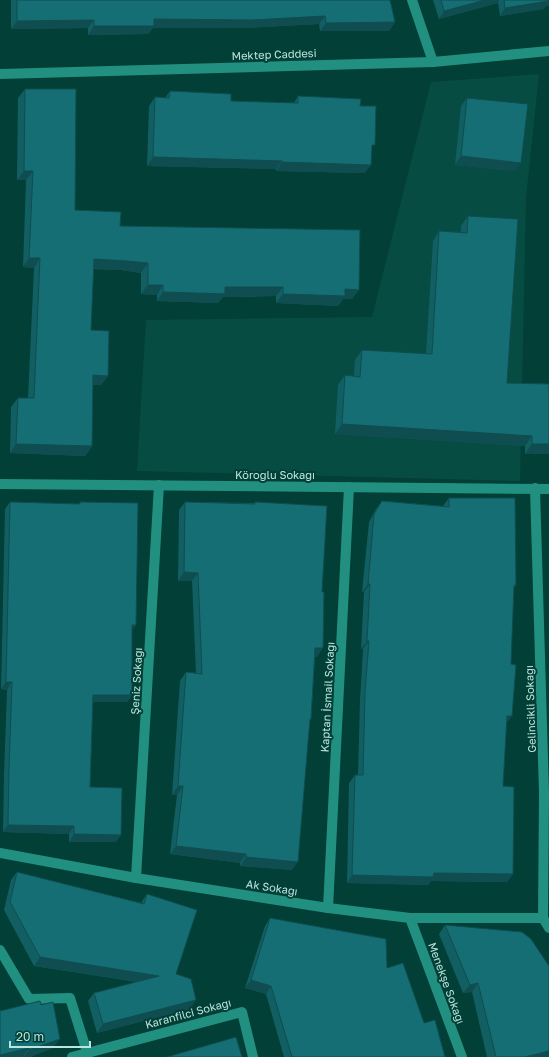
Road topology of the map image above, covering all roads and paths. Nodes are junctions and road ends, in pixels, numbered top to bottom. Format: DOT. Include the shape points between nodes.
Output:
graph roads {
  1 [pos="412,0"];
  2 [pos="549,51"];
  3 [pos="433,62"];
  4 [pos="0,74"];
  5 [pos="0,484"];
  6 [pos="160,485"];
  7 [pos="349,487"];
  8 [pos="535,488"];
  9 [pos="549,488"];
  10 [pos="547,793"];
  11 [pos="0,853"];
  12 [pos="136,878"];
  13 [pos="328,908"];
  14 [pos="410,918"];
  15 [pos="543,918"];
  16 [pos="549,928"];
  17 [pos="0,950"];
  18 [pos="87,1052"];
  19 [pos="72,1057"];
  20 [pos="253,1057"];
  21 [pos="462,1057"];
  1 -- 3 [label="street"];
  2 -- 3 [label="street, Mektep Caddesi"];
  3 -- 4 [label="street, Mektep Caddesi"];
  5 -- 6 [label="street, Köroğlu Sokağı"];
  6 -- 7 [label="street, Köroğlu Sokağı"];
  6 -- 12 [label="street, Şeniz Sokağı"];
  7 -- 8 [label="street, Köroğlu Sokağı"];
  7 -- 13 [label="street, Kaptan İsmail Sokağı"];
  8 -- 9 [label="street, Köroğlu Sokağı"];
  8 -- 10 [label="street, Gelincikli Sokağı"];
  10 -- 15 [label="street, Gelincikli Sokağı"];
  11 -- 12 [label="street, Ak Sokağı"];
  12 -- 13 [label="street, Ak Sokağı"];
  13 -- 14 [label="street, Ak Sokağı"];
  14 -- 15 [label="street, Ak Sokağı"];
  14 -- 21 [label="street, Menekşe Sokağı"];
  15 -- 16 [label="street"];
  17 -- 18 [label="street" via="29,999 70,998"];
  18 -- 19 [label="street, Karanfilci Sokağı"];
  18 -- 20 [label="street, Karanfilci Sokağı" via="242,1012"];
}
